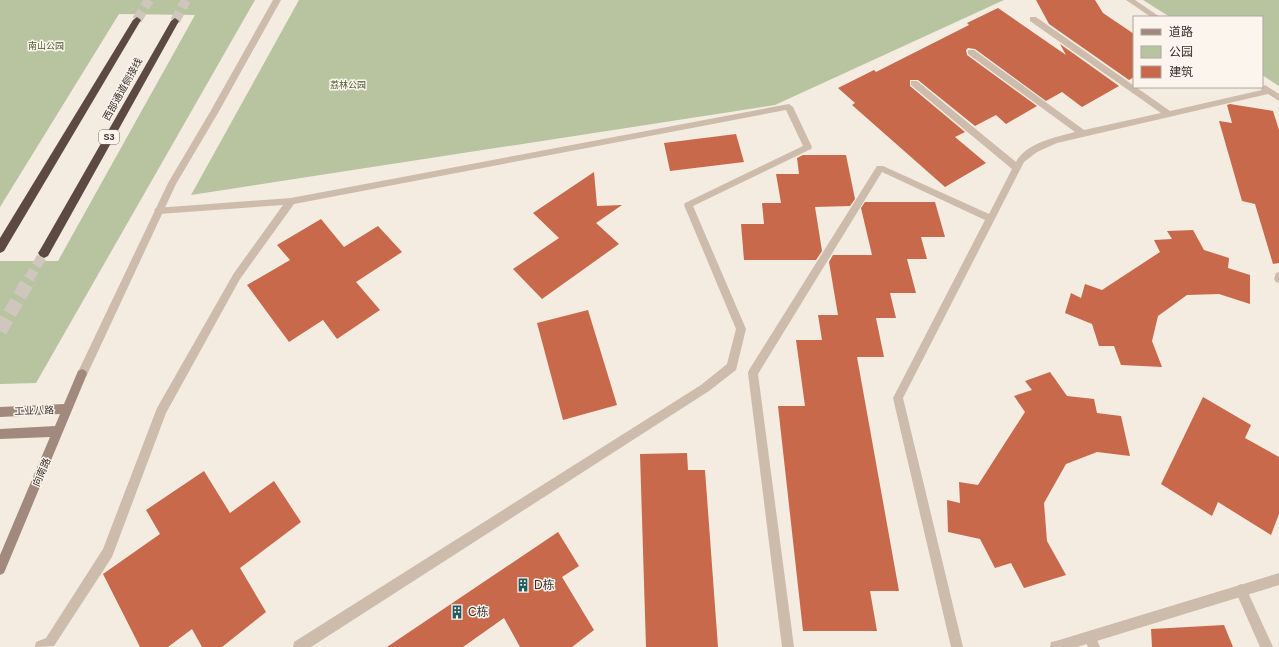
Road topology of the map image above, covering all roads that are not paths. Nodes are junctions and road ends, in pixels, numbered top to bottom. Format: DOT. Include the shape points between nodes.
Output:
graph roads {
  1 [pos="277,0"];
  2 [pos="1130,0"];
  3 [pos="1154,16"];
  4 [pos="1033,19"];
  5 [pos="138,20"];
  6 [pos="175,21"];
  7 [pos="971,52"];
  8 [pos="914,83"];
  9 [pos="1266,88"];
  10 [pos="1279,98"];
  11 [pos="1170,115"];
  12 [pos="1083,134"];
  13 [pos="1017,168"];
  14 [pos="291,201"];
  15 [pos="160,210"];
  16 [pos="991,219"];
  17 [pos="0,248"];
  18 [pos="44,253"];
  19 [pos="67,409"];
  20 [pos="0,412"];
  21 [pos="58,431"];
  22 [pos="0,434"];
  23 [pos="0,569"];
  24 [pos="1279,579"];
  25 [pos="1241,590"];
  26 [pos="1092,642"];
  27 [pos="41,647"];
  28 [pos="299,647"];
  29 [pos="788,647"];
  30 [pos="957,647"];
  31 [pos="1056,647"];
  32 [pos="1267,647"];
  1 -- 15 [label="street" via="172,183"];
  2 -- 3 [label="street"];
  4 -- 11 [label="street"];
  5 -- 17 [label="highway"];
  6 -- 18 [label="highway, 西部通道侧接线 / S3"];
  7 -- 12 [label="street"];
  8 -- 13 [label="street"];
  9 -- 10 [label="street"];
  9 -- 11 [label="street"];
  11 -- 12 [label="street"];
  12 -- 13 [label="street" via="1055,140 1034,150 1021,160"];
  13 -- 16 [label="street"];
  14 -- 15 [label="street"];
  14 -- 27 [label="street" via="237,276 161,411 108,553 50,642"];
  14 -- 28 [label="street" via="790,107 808,147 688,205 741,328 732,368 705,388"];
  15 -- 19 [label="street, 向南路"];
  16 -- 29 [label="street" via="880,168 753,373"];
  16 -- 30 [label="street" via="898,398"];
  19 -- 20 [label="street, 工业八路"];
  19 -- 21 [label="street, 向南路"];
  21 -- 22 [label="street"];
  21 -- 23 [label="street, 向南路"];
  24 -- 25 [label="street"];
  25 -- 26 [label="street"];
  25 -- 32 [label="street"];
  26 -- 31 [label="street"];
}
